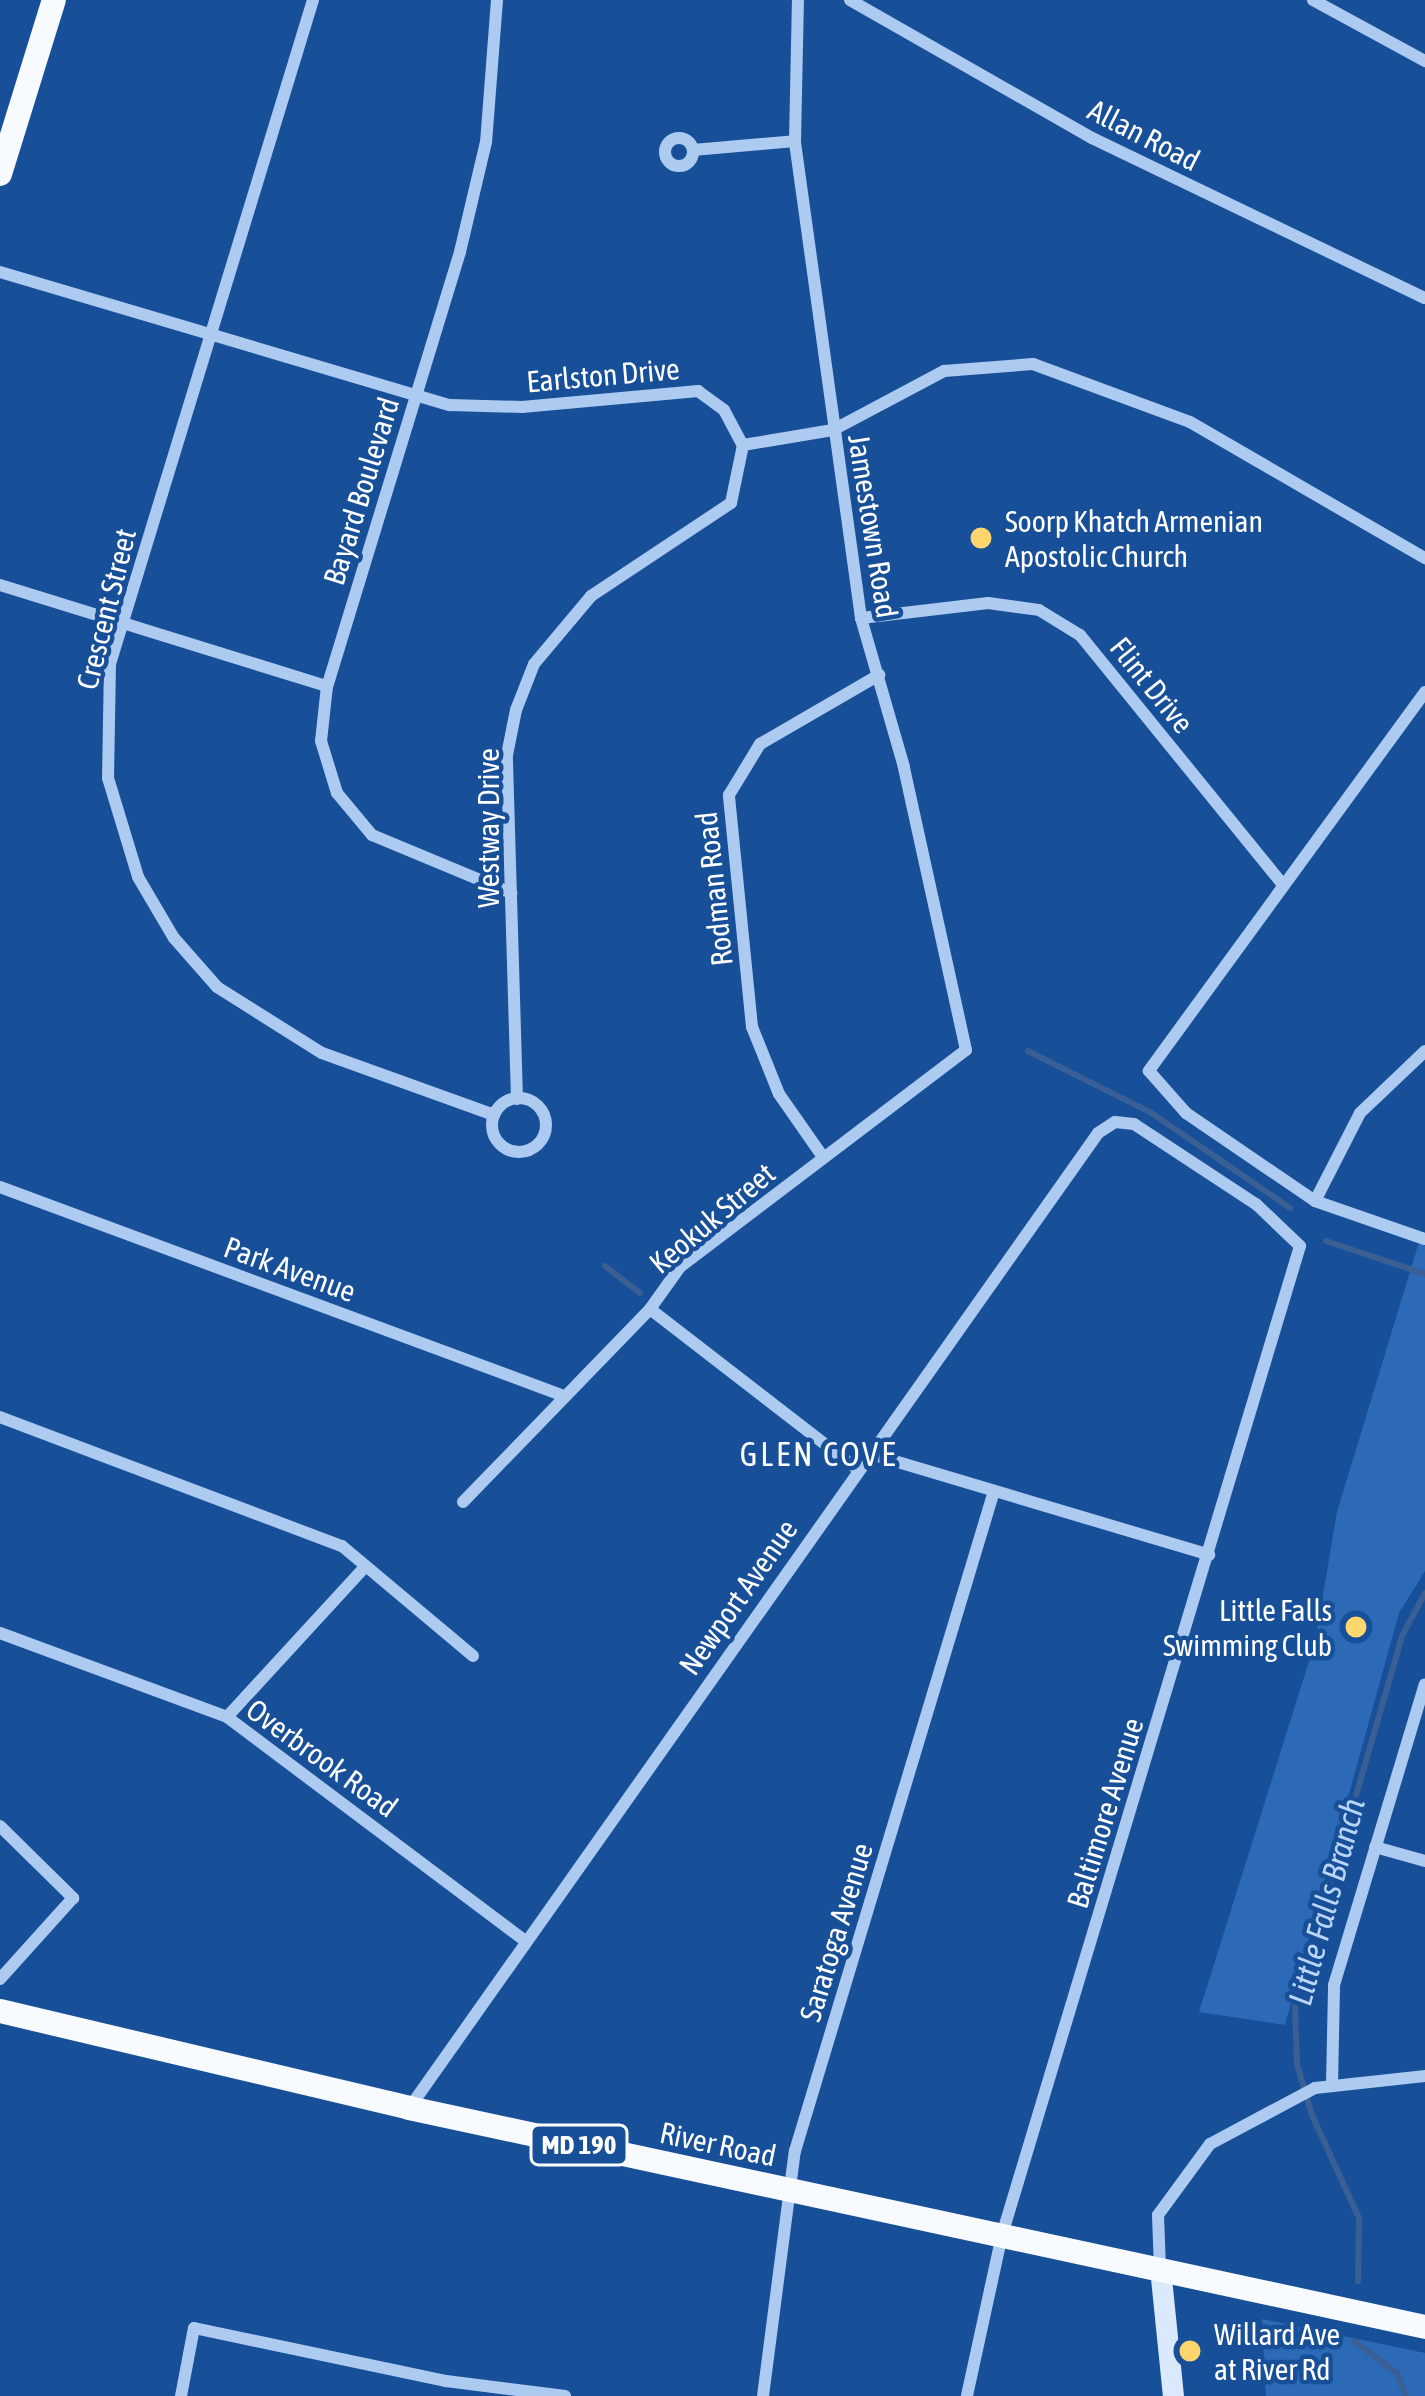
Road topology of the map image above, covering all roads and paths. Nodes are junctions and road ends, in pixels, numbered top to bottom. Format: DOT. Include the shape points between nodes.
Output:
graph roads {
  1 [pos="54,0"];
  2 [pos="313,0"];
  3 [pos="478,0"];
  4 [pos="798,0"];
  5 [pos="850,0"];
  6 [pos="1313,0"];
  7 [pos="497,3"];
  8 [pos="1425,61"];
  9 [pos="3,133"];
  10 [pos="795,141"];
  11 [pos="693,150"];
  12 [pos="0,174"];
  13 [pos="0,272"];
  14 [pos="1425,298"];
  15 [pos="209,335"];
  16 [pos="414,396"];
  17 [pos="832,430"];
  18 [pos="743,445"];
  19 [pos="1425,558"];
  20 [pos="0,585"];
  21 [pos="861,619"];
  22 [pos="122,623"];
  23 [pos="879,675"];
  24 [pos="327,686"];
  25 [pos="1425,692"];
  26 [pos="1284,886"];
  27 [pos="511,892"];
  28 [pos="966,1050"];
  29 [pos="1425,1051"];
  30 [pos="517,1099"];
  31 [pos="494,1115"];
  32 [pos="1115,1122"];
  33 [pos="823,1157"];
  34 [pos="0,1186"];
  35 [pos="1316,1201"];
  36 [pos="1425,1238"];
  37 [pos="650,1309"];
  38 [pos="564,1396"];
  39 [pos="0,1417"];
  40 [pos="871,1454"];
  41 [pos="858,1470"];
  42 [pos="994,1491"];
  43 [pos="463,1502"];
  44 [pos="1209,1555"];
  45 [pos="364,1568"];
  46 [pos="0,1633"];
  47 [pos="473,1656"];
  48 [pos="1425,1684"];
  49 [pos="227,1717"];
  50 [pos="0,1826"];
  51 [pos="1375,1847"];
  52 [pos="1425,1861"];
  53 [pos="524,1940"];
  54 [pos="0,1979"];
  55 [pos="0,2011"];
  56 [pos="1425,2076"];
  57 [pos="1332,2084"];
  58 [pos="409,2108"];
  59 [pos="790,2190"];
  60 [pos="1002,2235"];
  61 [pos="1160,2269"];
  62 [pos="1425,2326"];
  63 [pos="181,2396"];
  64 [pos="565,2396"];
  65 [pos="763,2396"];
  66 [pos="967,2396"];
  67 [pos="1173,2396"];
  1 -- 9 [label="main road"];
  2 -- 15 [label="street, Crescent Street"];
  3 -- 7 [label="street"];
  4 -- 10 [label="street, Jamestown Road"];
  5 -- 14 [label="street, Allan Road" via="1092,138"];
  6 -- 8 [label="street"];
  7 -- 16 [label="street, Bayard Boulevard" via="486,142"];
  9 -- 12 [label="main road"];
  10 -- 11 [label="street"];
  10 -- 17 [label="street, Jamestown Road"];
  13 -- 15 [label="street, Earlston Drive"];
  15 -- 16 [label="street, Earlston Drive"];
  15 -- 22 [label="street, Crescent Street"];
  16 -- 18 [label="street, Earlston Drive" via="486,408 682,388 724,410"];
  16 -- 24 [label="street, Bayard Boulevard"];
  17 -- 18 [label="street"];
  17 -- 19 [label="street" via="944,371 1033,364 1190,422"];
  17 -- 21 [label="street, Jamestown Road"];
  18 -- 27 [label="street, Westway Drive" via="731,502 591,596 534,664 507,754"];
  20 -- 22 [label="street"];
  21 -- 23 [label="street, Jamestown Road"];
  21 -- 26 [label="street, Flint Drive" via="988,602 1039,610 1080,635"];
  22 -- 24 [label="street"];
  22 -- 31 [label="street, Crescent Street" via="107,694 108,778 128,853 174,938 217,988 286,1035"];
  23 -- 28 [label="street, Jamestown Road"];
  23 -- 33 [label="street, Rodman Road" via="760,744 729,795 760,1056"];
  24 -- 27 [label="street, Bayard Boulevard" via="326,765 352,816 396,850"];
  25 -- 26 [label="street"];
  26 -- 35 [label="street" via="1149,1071 1186,1113"];
  27 -- 30 [label="street, Westway Drive"];
  28 -- 33 [label="street, Keokuk Street"];
  29 -- 35 [label="street" via="1360,1113"];
  30 -- 31 [label="street"];
  30 -- 31 [label="street" via="535,1103 545,1119 532,1148 504,1148 493,1133"];
  32 -- 40 [label="street, Newport Avenue" via="1098,1133"];
  32 -- 44 [label="street, Baltimore Avenue" via="1202,1166 1300,1246"];
  33 -- 37 [label="street, Keokuk Street" via="680,1268"];
  34 -- 38 [label="street, Park Avenue"];
  35 -- 36 [label="street"];
  37 -- 38 [label="street, Keokuk Street"];
  37 -- 41 [label="street"];
  38 -- 43 [label="street, Keokuk Street"];
  39 -- 45 [label="street" via="342,1546"];
  40 -- 41 [label="street, Newport Avenue"];
  40 -- 42 [label="street"];
  41 -- 53 [label="street, Newport Avenue"];
  42 -- 44 [label="street"];
  42 -- 59 [label="street, Saratoga Avenue" via="795,2151"];
  44 -- 60 [label="street, Baltimore Avenue"];
  45 -- 47 [label="street"];
  45 -- 49 [label="street"];
  46 -- 49 [label="street, Overbrook Road"];
  48 -- 51 [label="street"];
  49 -- 53 [label="street, Overbrook Road"];
  50 -- 54 [label="street" via="73,1898"];
  51 -- 52 [label="street"];
  51 -- 57 [label="street" via="1334,1985"];
  53 -- 58 [label="street, Newport Avenue"];
  55 -- 58 [label="main road, River Road / MD 190"];
  56 -- 57 [label="street"];
  57 -- 61 [label="street" via="1295,2095 1210,2144 1158,2215"];
  58 -- 59 [label="main road, River Road / MD 190"];
  59 -- 60 [label="main road, River Road / MD 190"];
  59 -- 65 [label="street, Saratoga Avenue"];
  60 -- 61 [label="main road, River Road / MD 190"];
  60 -- 66 [label="street, Baltimore Avenue"];
  61 -- 62 [label="main road, River Road / MD 190"];
  61 -- 67 [label="street"];
  63 -- 64 [label="street" via="194,2328 446,2381"];
}
